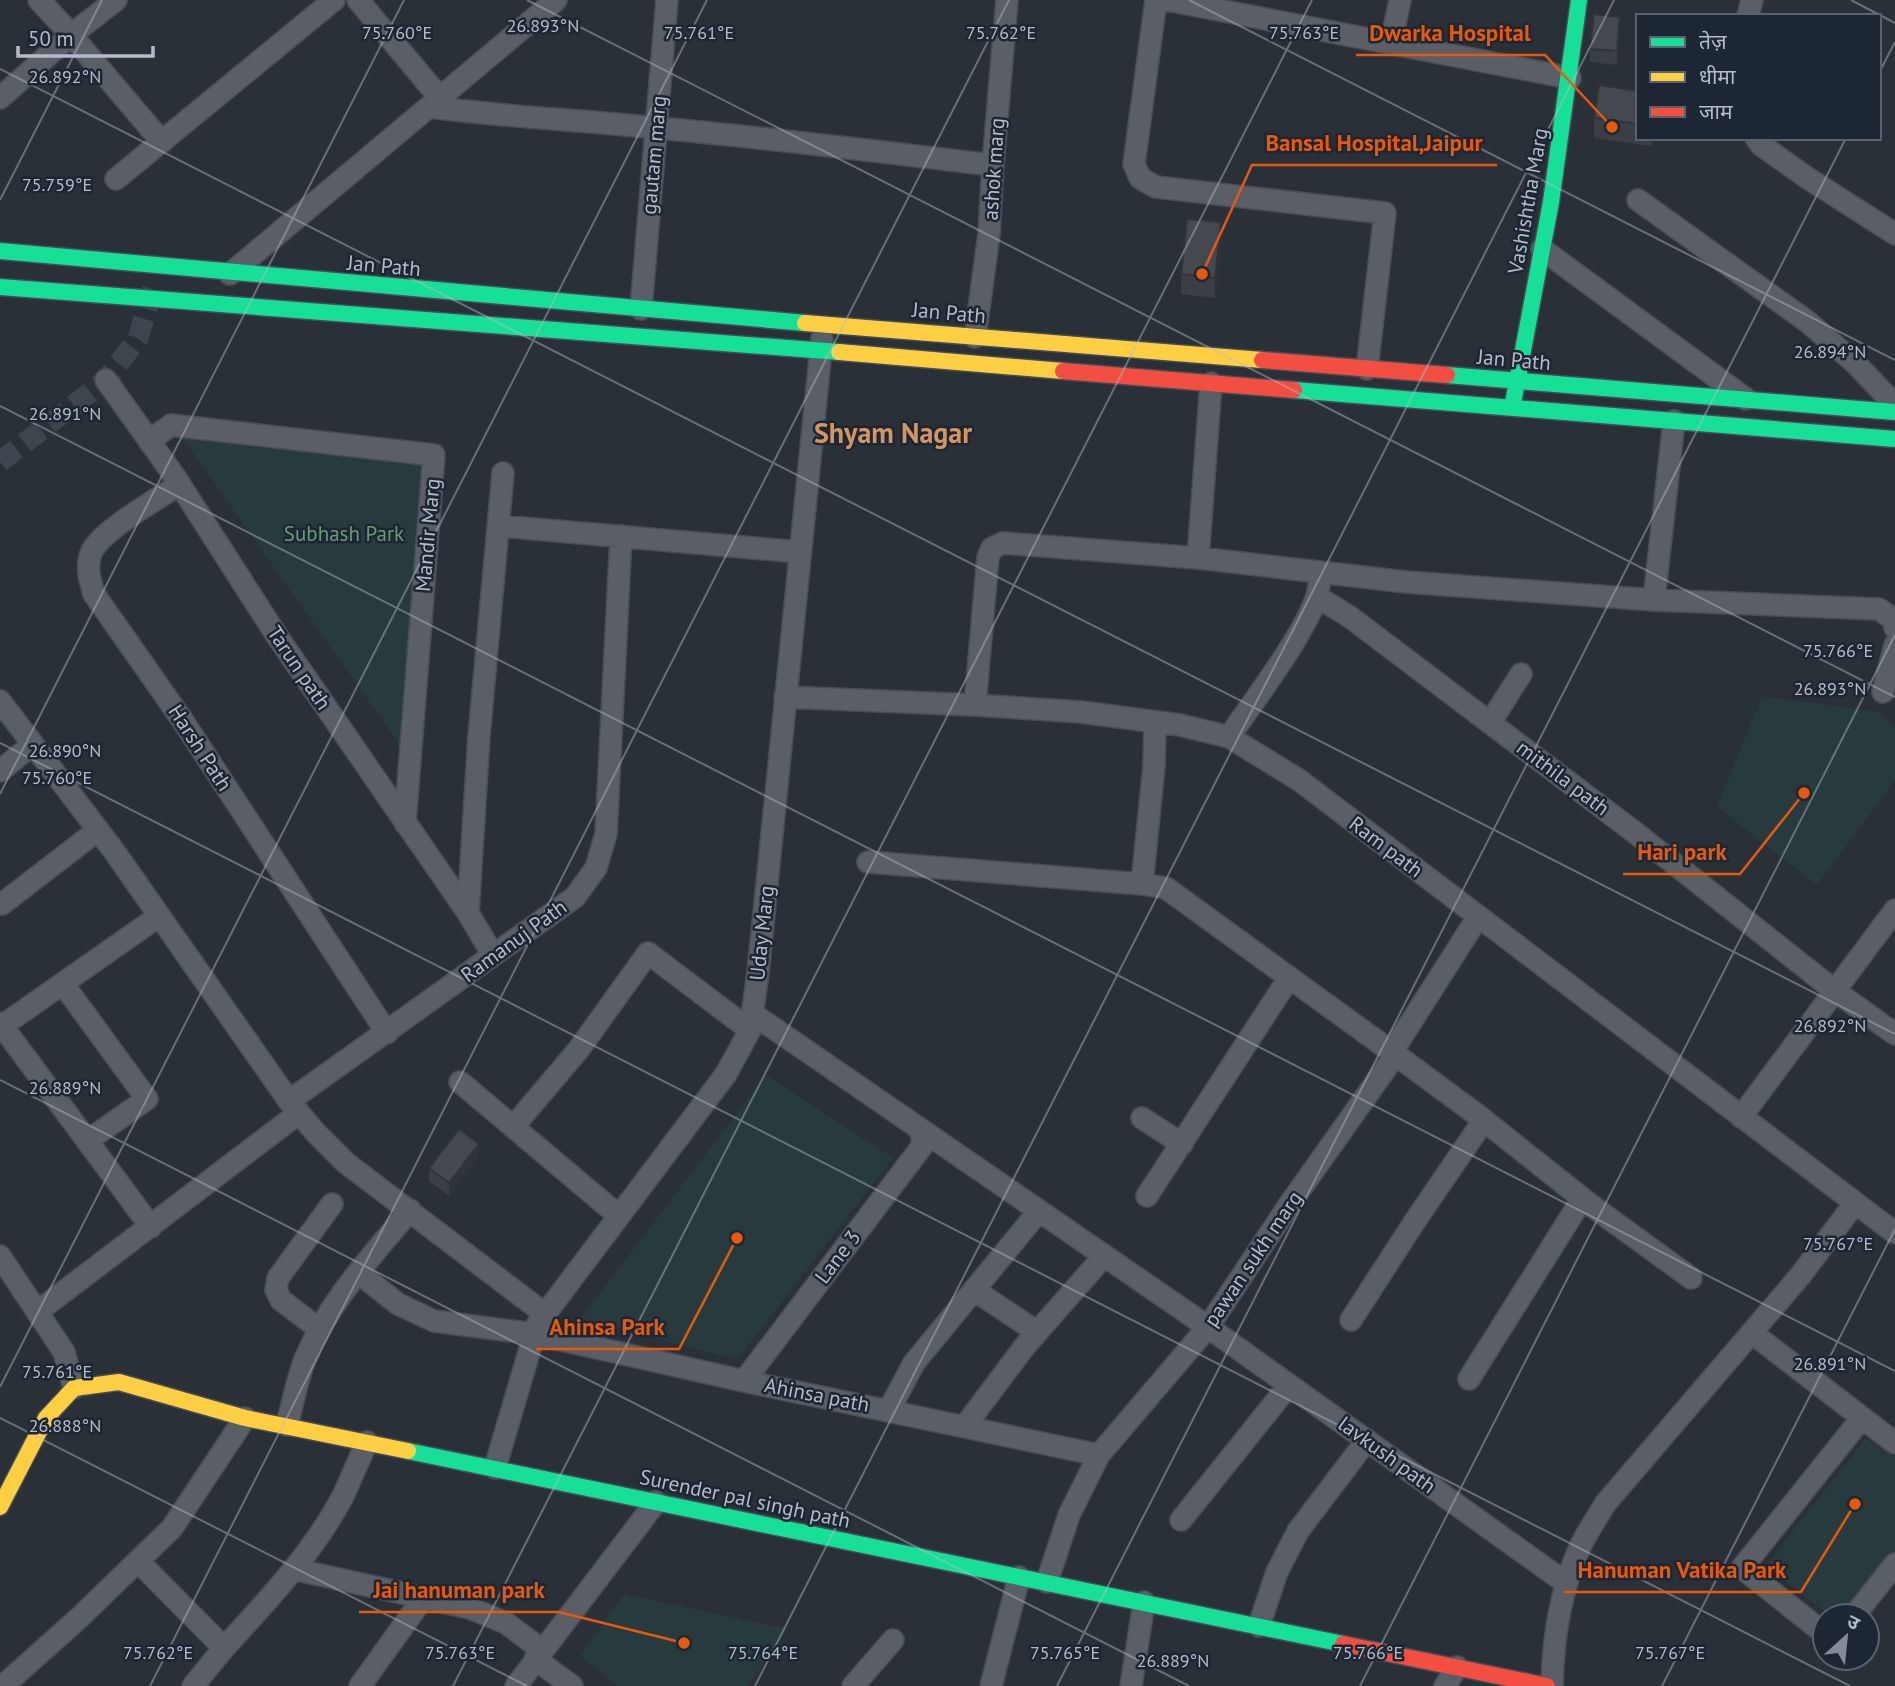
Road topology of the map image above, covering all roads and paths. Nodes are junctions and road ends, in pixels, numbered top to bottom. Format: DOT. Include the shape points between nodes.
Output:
graph roads {
  1 [pos="38,0"];
  2 [pos="116,0"];
  3 [pos="334,0"];
  4 [pos="358,0"];
  5 [pos="556,0"];
  6 [pos="667,0"];
  7 [pos="1007,0"];
  8 [pos="1156,0"];
  9 [pos="1167,0"];
  10 [pos="1400,0"];
  11 [pos="1579,0"];
  12 [pos="1258,9"];
  13 [pos="71,35"];
  14 [pos="1391,43"];
  15 [pos="1570,78"];
  16 [pos="0,98"];
  17 [pos="435,103"];
  18 [pos="656,127"];
  19 [pos="1759,140"];
  20 [pos="162,142"];
  21 [pos="993,165"];
  22 [pos="116,178"];
  23 [pos="1638,200"];
  24 [pos="1895,234"];
  25 [pos="1542,249"];
  26 [pos="0,251"];
  27 [pos="230,274"];
  28 [pos="0,287"];
  29 [pos="641,309"];
  30 [pos="823,324"];
  31 [pos="975,337"];
  32 [pos="821,351"];
  33 [pos="1367,369"];
  34 [pos="106,380"];
  35 [pos="1517,382"];
  36 [pos="1211,383"];
  37 [pos="1747,400"];
  38 [pos="1895,405"];
  39 [pos="1512,408"];
  40 [pos="1895,412"];
  41 [pos="1674,421"];
  42 [pos="1895,439"];
  43 [pos="149,441"];
  44 [pos="503,473"];
  45 [pos="180,485"];
  46 [pos="499,526"];
  47 [pos="621,536"];
  48 [pos="800,552"];
  49 [pos="1198,558"];
  50 [pos="1320,572"];
  51 [pos="1318,598"];
  52 [pos="1654,600"];
  53 [pos="1894,622"];
  54 [pos="1895,645"];
  55 [pos="1521,674"];
  56 [pos="1882,692"];
  57 [pos="786,697"];
  58 [pos="0,701"];
  59 [pos="975,705"];
  60 [pos="1155,723"];
  61 [pos="1490,723"];
  62 [pos="1229,737"];
  63 [pos="33,744"];
  64 [pos="0,771"];
  65 [pos="405,822"];
  66 [pos="98,830"];
  67 [pos="868,862"];
  68 [pos="1142,884"];
  69 [pos="2,904"];
  70 [pos="1895,910"];
  71 [pos="468,913"];
  72 [pos="159,916"];
  73 [pos="1478,917"];
  74 [pos="493,955"];
  75 [pos="1289,978"];
  76 [pos="63,984"];
  77 [pos="1835,991"];
  78 [pos="751,1022"];
  79 [pos="1,1025"];
  80 [pos="387,1033"];
  81 [pos="1895,1034"];
  82 [pos="1394,1053"];
  83 [pos="460,1082"];
  84 [pos="294,1107"];
  85 [pos="1741,1117"];
  86 [pos="1142,1118"];
  87 [pos="1484,1120"];
  88 [pos="513,1127"];
  89 [pos="921,1131"];
  90 [pos="87,1141"];
  91 [pos="1182,1144"];
  92 [pos="1147,1196"];
  93 [pos="1582,1199"];
  94 [pos="1855,1203"];
  95 [pos="332,1204"];
  96 [pos="410,1210"];
  97 [pos="1039,1211"];
  98 [pos="619,1216"];
  99 [pos="151,1227"];
  100 [pos="1895,1233"];
  101 [pos="0,1256"];
  102 [pos="1104,1256"];
  103 [pos="359,1273"];
  104 [pos="1691,1278"];
  105 [pos="974,1290"];
  106 [pos="37,1312"];
  107 [pos="545,1314"];
  108 [pos="1351,1320"];
  109 [pos="1208,1327"];
  110 [pos="318,1329"];
  111 [pos="1037,1332"];
  112 [pos="1752,1333"];
  113 [pos="535,1334"];
  114 [pos="1469,1379"];
  115 [pos="744,1381"];
  116 [pos="1289,1385"];
  117 [pos="74,1388"];
  118 [pos="889,1410"];
  119 [pos="245,1418"];
  120 [pos="1861,1419"];
  121 [pos="287,1425"];
  122 [pos="965,1426"];
  123 [pos="1367,1440"];
  124 [pos="366,1442"];
  125 [pos="1895,1443"];
  126 [pos="1099,1455"];
  127 [pos="495,1468"];
  128 [pos="656,1502"];
  129 [pos="0,1507"];
  130 [pos="1181,1520"];
  131 [pos="138,1561"];
  132 [pos="1895,1564"];
  133 [pos="293,1569"];
  134 [pos="1019,1577"];
  135 [pos="1047,1582"];
  136 [pos="1566,1583"];
  137 [pos="424,1597"];
  138 [pos="1144,1602"];
  139 [pos="1865,1602"];
  140 [pos="1811,1623"];
  141 [pos="1259,1626"];
  142 [pos="892,1640"];
  143 [pos="224,1648"];
  144 [pos="539,1655"];
  145 [pos="1457,1667"];
  146 [pos="3,1686"];
  147 [pos="193,1686"];
  148 [pos="360,1686"];
  149 [pos="516,1686"];
  150 [pos="572,1686"];
  151 [pos="853,1686"];
  152 [pos="991,1686"];
  153 [pos="1132,1686"];
  154 [pos="1445,1686"];
  155 [pos="1550,1686"];
  1 -- 13 [label="street"];
  2 -- 13 [label="street"];
  3 -- 20 [label="street"];
  4 -- 17 [label="street"];
  5 -- 17 [label="street"];
  6 -- 18 [label="street, gautam marg"];
  7 -- 21 [label="street, ashok marg"];
  8 -- 33 [label="street" via="1134,164 1140,178 1156,187 1386,207"];
  9 -- 12 [label="street"];
  10 -- 14 [label="street"];
  11 -- 15 [label="street, Vashishtha Marg"];
  12 -- 14 [label="street"];
  13 -- 16 [label="street"];
  13 -- 20 [label="street"];
  14 -- 15 [label="street"];
  15 -- 25 [label="street, Vashishtha Marg"];
  17 -- 18 [label="street" via="496,116"];
  17 -- 27 [label="street"];
  18 -- 21 [label="street"];
  18 -- 29 [label="street, gautam marg"];
  19 -- 24 [label="street" via="1806,177"];
  20 -- 22 [label="street"];
  21 -- 31 [label="street, ashok marg"];
  23 -- 38 [label="street" via="1808,322 1855,362"];
  25 -- 35 [label="street, Vashishtha Marg"];
  25 -- 37 [label="street"];
  26 -- 27 [label="street, Jan Path"];
  27 -- 29 [label="street, Jan Path"];
  28 -- 32 [label="street"];
  29 -- 30 [label="street, Jan Path"];
  30 -- 31 [label="street, Jan Path"];
  30 -- 32 [label="street, Uday Marg"];
  31 -- 33 [label="street, Jan Path"];
  32 -- 36 [label="street"];
  32 -- 48 [label="street, Uday Marg"];
  33 -- 35 [label="street, Jan Path"];
  34 -- 43 [label="street, Tarun path"];
  35 -- 37 [label="street, Jan Path"];
  35 -- 39 [label="street, Vashishtha Marg"];
  36 -- 39 [label="street"];
  36 -- 49 [label="street"];
  37 -- 40 [label="street, Jan Path"];
  39 -- 41 [label="street"];
  41 -- 42 [label="street"];
  41 -- 52 [label="street"];
  43 -- 45 [label="street, Tarun path"];
  43 -- 65 [label="street, Mandir Marg" via="171,425 434,455"];
  44 -- 46 [label="street"];
  45 -- 65 [label="street, Tarun path"];
  45 -- 80 [label="street, Harsh Path" via="106,535 92,552 88,574 94,594 183,721"];
  46 -- 47 [label="street"];
  46 -- 71 [label="street"];
  47 -- 48 [label="street"];
  47 -- 74 [label="street, Ramanuj Path" via="606,834 596,868 575,897"];
  48 -- 57 [label="street, Uday Marg"];
  49 -- 50 [label="street"];
  49 -- 59 [label="street" via="1003,542 992,548"];
  50 -- 51 [label="street"];
  50 -- 52 [label="street"];
  51 -- 61 [label="street, mithila path"];
  51 -- 62 [label="street"];
  52 -- 53 [label="street" via="1880,610"];
  54 -- 56 [label="street"];
  55 -- 61 [label="street"];
  57 -- 59 [label="street, Ram path"];
  57 -- 78 [label="street, Uday Marg"];
  58 -- 63 [label="street"];
  59 -- 60 [label="street, Ram path" via="1081,712"];
  60 -- 62 [label="street, Ram path"];
  60 -- 68 [label="street"];
  61 -- 77 [label="street, mithila path"];
  62 -- 73 [label="street, Ram path" via="1299,780"];
  63 -- 64 [label="street"];
  63 -- 66 [label="street"];
  65 -- 71 [label="street, Tarun path"];
  66 -- 69 [label="street"];
  66 -- 72 [label="street"];
  67 -- 68 [label="street"];
  68 -- 75 [label="street" via="1166,888"];
  70 -- 77 [label="street"];
  71 -- 74 [label="street, Tarun path"];
  72 -- 76 [label="street"];
  72 -- 84 [label="street"];
  73 -- 82 [label="street, pawan sukh marg"];
  73 -- 85 [label="street, Ram path"];
  74 -- 80 [label="street, Ramanuj Path"];
  75 -- 82 [label="street"];
  75 -- 91 [label="street"];
  76 -- 79 [label="street"];
  76 -- 90 [label="street" via="147,1099"];
  77 -- 81 [label="street, mithila path"];
  77 -- 85 [label="street"];
  78 -- 88 [label="street, lavkush path" via="648,953 579,1049"];
  78 -- 89 [label="street, lavkush path"];
  78 -- 98 [label="street, Uday Marg" via="726,1074"];
  79 -- 90 [label="street"];
  80 -- 84 [label="street, Ramanuj Path"];
  82 -- 87 [label="street"];
  82 -- 109 [label="street, pawan sukh marg"];
  83 -- 88 [label="street"];
  84 -- 96 [label="street" via="346,1163"];
  84 -- 99 [label="street, Ramanuj Path"];
  85 -- 94 [label="street, Ram path"];
  86 -- 91 [label="street"];
  87 -- 93 [label="street"];
  87 -- 108 [label="street"];
  88 -- 98 [label="street"];
  89 -- 97 [label="street, lavkush path"];
  89 -- 115 [label="street, Lane 3" via="923,1146"];
  90 -- 99 [label="street"];
  91 -- 92 [label="street"];
  93 -- 104 [label="street"];
  93 -- 114 [label="street"];
  94 -- 100 [label="street, Ram path"];
  94 -- 112 [label="street"];
  95 -- 110 [label="street" via="278,1278 276,1290 281,1300"];
  96 -- 103 [label="street"];
  96 -- 107 [label="street"];
  97 -- 102 [label="street, lavkush path"];
  97 -- 105 [label="street"];
  98 -- 107 [label="street, Uday Marg"];
  99 -- 106 [label="street, Ramanuj Path"];
  101 -- 106 [label="street"];
  102 -- 109 [label="street, lavkush path"];
  102 -- 111 [label="street"];
  103 -- 110 [label="street"];
  103 -- 113 [label="street, Ahinsa path" via="398,1304 434,1321"];
  105 -- 111 [label="street"];
  105 -- 118 [label="street" via="914,1363"];
  106 -- 117 [label="street" via="64,1352"];
  107 -- 113 [label="street, Uday Marg"];
  109 -- 116 [label="street, lavkush path"];
  109 -- 126 [label="street, pawan sukh marg"];
  110 -- 121 [label="street" via="304,1360"];
  111 -- 122 [label="street"];
  112 -- 120 [label="street"];
  112 -- 136 [label="street" via="1605,1504"];
  113 -- 115 [label="street, Ahinsa path"];
  113 -- 127 [label="street, Uday Marg"];
  115 -- 118 [label="street, Ahinsa path"];
  116 -- 123 [label="street, lavkush path"];
  116 -- 130 [label="street"];
  117 -- 119 [label="street, Surender pal singh path" via="119,1382"];
  117 -- 129 [label="street" via="46,1418"];
  118 -- 122 [label="street, Ahinsa path"];
  119 -- 121 [label="street, Surender pal singh path"];
  119 -- 131 [label="street" via="172,1528"];
  120 -- 125 [label="street"];
  120 -- 140 [label="street" via="1742,1568"];
  121 -- 124 [label="street, Surender pal singh path"];
  122 -- 126 [label="street, Ahinsa path"];
  123 -- 136 [label="street, lavkush path"];
  123 -- 141 [label="street" via="1298,1531 1277,1572"];
  124 -- 127 [label="street, Surender pal singh path"];
  124 -- 133 [label="street" via="342,1497"];
  126 -- 135 [label="street, pawan sukh marg" via="1069,1515"];
  127 -- 128 [label="street, Surender pal singh path"];
  128 -- 134 [label="street, Surender pal singh path"];
  128 -- 144 [label="street"];
  131 -- 143 [label="street"];
  131 -- 146 [label="street"];
  132 -- 139 [label="street"];
  133 -- 137 [label="street"];
  133 -- 143 [label="street"];
  134 -- 135 [label="street, Surender pal singh path"];
  134 -- 152 [label="street"];
  135 -- 138 [label="street, Surender pal singh path"];
  136 -- 155 [label="street"];
  137 -- 144 [label="street" via="506,1623"];
  137 -- 148 [label="street"];
  138 -- 141 [label="street, Surender pal singh path"];
  138 -- 153 [label="street"];
  141 -- 145 [label="street, Surender pal singh path"];
  142 -- 151 [label="street"];
  143 -- 147 [label="street"];
  144 -- 149 [label="street"];
  144 -- 150 [label="street"];
  145 -- 154 [label="street"];
  145 -- 155 [label="street, Surender pal singh path"];
}
